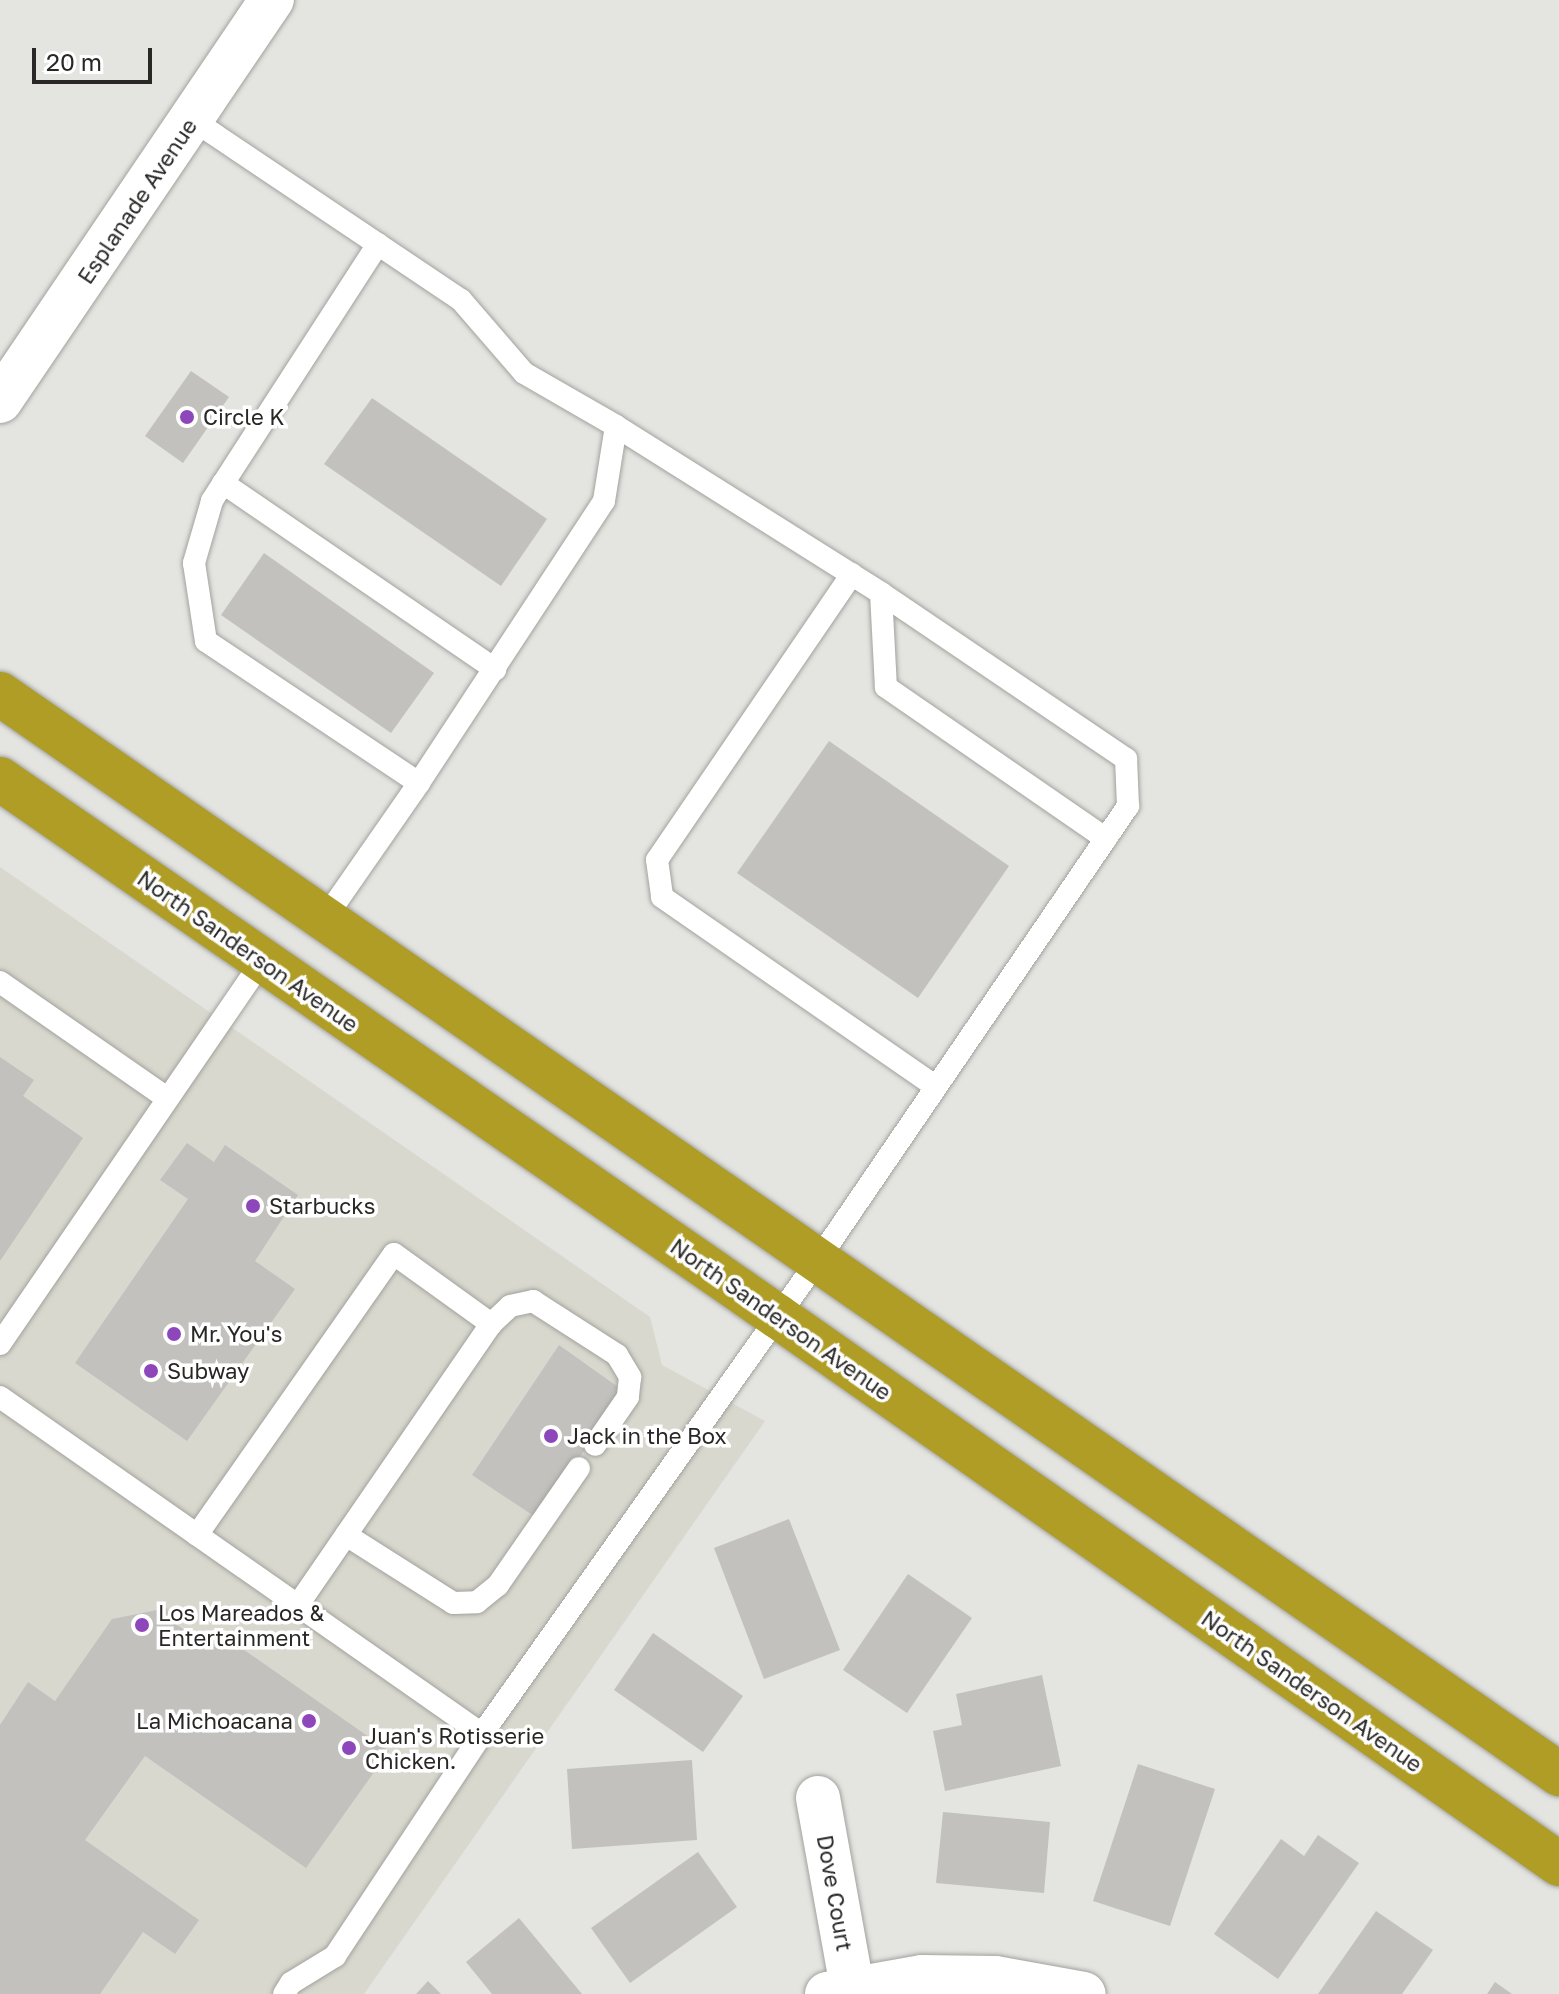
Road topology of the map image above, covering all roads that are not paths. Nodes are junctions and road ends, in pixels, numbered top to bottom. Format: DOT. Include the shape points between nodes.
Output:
graph roads {
  1 [pos="272,0"];
  2 [pos="193,120"];
  3 [pos="378,244"];
  4 [pos="0,401"];
  5 [pos="616,426"];
  6 [pos="223,483"];
  7 [pos="852,574"];
  8 [pos="881,593"];
  9 [pos="495,669"];
  10 [pos="0,694"];
  11 [pos="0,779"];
  12 [pos="419,783"];
  13 [pos="1106,839"];
  14 [pos="326,917"];
  15 [pos="262,961"];
  16 [pos="0,982"];
  17 [pos="936,1087"];
  18 [pos="167,1098"];
  19 [pos="818,1260"];
  20 [pos="777,1316"];
  21 [pos="491,1324"];
  22 [pos="0,1344"];
  23 [pos="0,1397"];
  24 [pos="595,1445"];
  25 [pos="579,1468"];
  26 [pos="197,1535"];
  27 [pos="346,1535"];
  28 [pos="298,1605"];
  29 [pos="482,1734"];
  30 [pos="1559,1774"];
  31 [pos="818,1798"];
  32 [pos="1559,1864"];
  33 [pos="840,1991"];
  34 [pos="284,1994"];
  35 [pos="1084,1994"];
  1 -- 2 [label="main road, Esplanade Avenue"];
  2 -- 3 [label="lane"];
  2 -- 4 [label="main road, Esplanade Avenue"];
  3 -- 5 [label="lane" via="461,300 524,373"];
  3 -- 6 [label="lane"];
  5 -- 7 [label="lane"];
  5 -- 9 [label="lane" via="604,501"];
  6 -- 9 [label="lane"];
  6 -- 12 [label="lane" via="212,501 194,563 206,641"];
  7 -- 8 [label="lane"];
  7 -- 17 [label="lane" via="657,860 658,873 662,897"];
  8 -- 13 [label="lane" via="886,687"];
  8 -- 13 [label="lane" via="1126,759 1128,806"];
  9 -- 12 [label="lane"];
  10 -- 14 [label="highway"];
  11 -- 15 [label="highway, North Sanderson Avenue"];
  12 -- 14 [label="lane"];
  13 -- 17 [label="lane"];
  14 -- 19 [label="highway"];
  15 -- 18 [label="lane"];
  15 -- 20 [label="highway, North Sanderson Avenue"];
  16 -- 18 [label="lane"];
  17 -- 19 [label="lane"];
  18 -- 22 [label="lane"];
  19 -- 20 [label="lane"];
  19 -- 30 [label="highway"];
  20 -- 29 [label="lane"];
  20 -- 32 [label="highway, North Sanderson Avenue"];
  21 -- 24 [label="lane" via="510,1306 533,1301 617,1355 630,1377 628,1397"];
  21 -- 26 [label="lane" via="394,1254"];
  21 -- 27 [label="lane"];
  23 -- 26 [label="lane"];
  25 -- 27 [label="lane" via="498,1585 477,1602 453,1603"];
  26 -- 28 [label="lane"];
  27 -- 28 [label="lane"];
  28 -- 29 [label="lane"];
  29 -- 34 [label="lane" via="335,1956 291,1983"];
  31 -- 33 [label="main road, Dove Court"];
  33 -- 35 [label="main road" via="922,1977 995,1978"];
}
